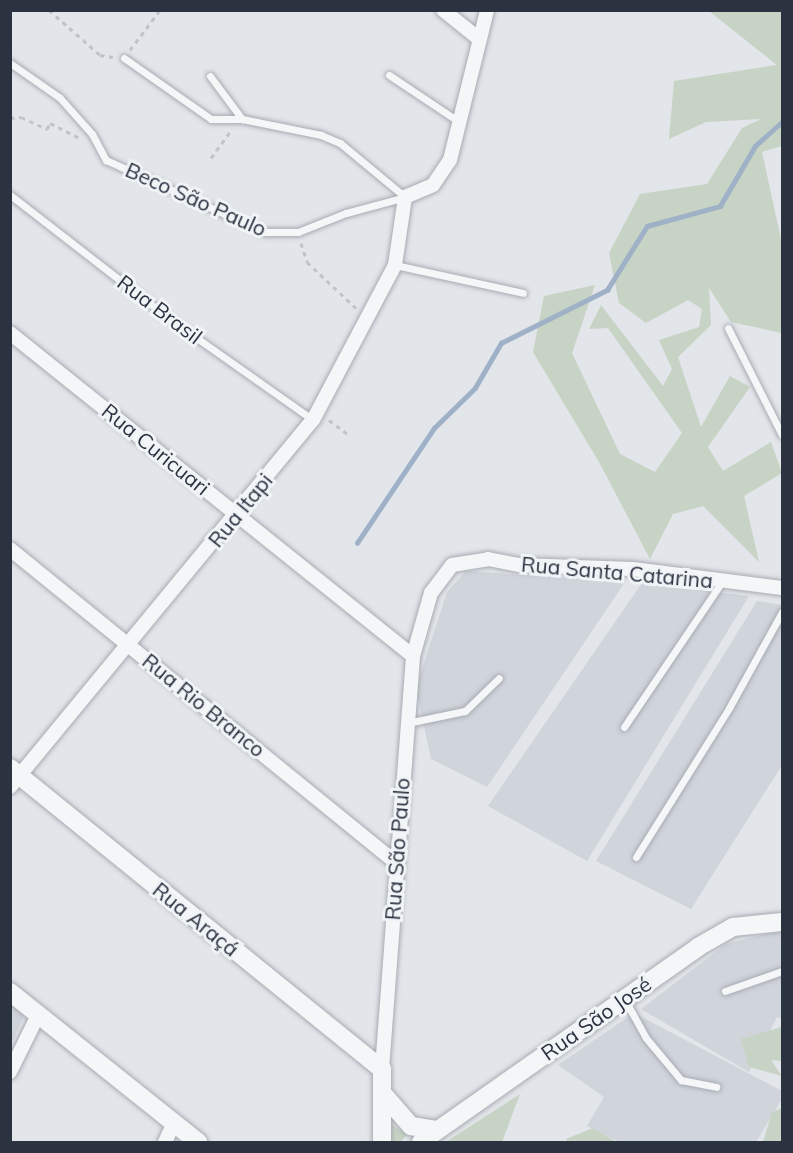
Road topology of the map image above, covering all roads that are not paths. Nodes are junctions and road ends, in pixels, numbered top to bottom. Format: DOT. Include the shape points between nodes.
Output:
graph roads {
  1 [pos="442,10"];
  2 [pos="487,10"];
  3 [pos="478,38"];
  4 [pos="124,58"];
  5 [pos="10,63"];
  6 [pos="389,75"];
  7 [pos="210,76"];
  8 [pos="242,119"];
  9 [pos="458,121"];
  10 [pos="10,195"];
  11 [pos="405,197"];
  12 [pos="395,266"];
  13 [pos="523,293"];
  14 [pos="728,328"];
  15 [pos="10,333"];
  16 [pos="315,416"];
  17 [pos="783,435"];
  18 [pos="237,514"];
  19 [pos="10,549"];
  20 [pos="452,565"];
  21 [pos="723,580"];
  22 [pos="783,588"];
  23 [pos="783,612"];
  24 [pos="129,644"];
  25 [pos="413,656"];
  26 [pos="499,678"];
  27 [pos="407,723"];
  28 [pos="624,727"];
  29 [pos="14,777"];
  30 [pos="636,857"];
  31 [pos="395,862"];
  32 [pos="783,922"];
  33 [pos="783,971"];
  34 [pos="725,991"];
  35 [pos="10,992"];
  36 [pos="624,998"];
  37 [pos="38,1015"];
  38 [pos="382,1069"];
  39 [pos="10,1072"];
  40 [pos="716,1087"];
  41 [pos="382,1094"];
  42 [pos="174,1124"];
  43 [pos="435,1130"];
  44 [pos="165,1143"];
  45 [pos="198,1143"];
  46 [pos="382,1143"];
  47 [pos="421,1143"];
  1 -- 3 [label="street"];
  2 -- 3 [label="street"];
  3 -- 9 [label="street"];
  4 -- 8 [label="lane" via="211,118"];
  5 -- 11 [label="lane, Beco São Paulo" via="60,98 79,117 106,159 264,232 298,232 346,213"];
  6 -- 9 [label="lane"];
  7 -- 8 [label="lane"];
  8 -- 11 [label="lane" via="321,135 340,143"];
  9 -- 11 [label="street" via="450,160 439,177 423,191"];
  10 -- 16 [label="lane, Rua Brasil" via="167,317"];
  11 -- 12 [label="street, Rua Itapi"];
  12 -- 13 [label="lane"];
  12 -- 16 [label="street, Rua Itapi"];
  14 -- 17 [label="lane"];
  15 -- 18 [label="street, Rua Curicuari"];
  16 -- 18 [label="street, Rua Itapi"];
  18 -- 24 [label="street, Rua Itapi"];
  18 -- 25 [label="street, Rua Curicuari"];
  19 -- 24 [label="street, Rua Rio Branco"];
  20 -- 21 [label="street, Rua Santa Catarina" via="488,559"];
  20 -- 25 [label="street, Rua São Paulo" via="431,593"];
  21 -- 22 [label="street, Rua Santa Catarina"];
  21 -- 28 [label="lane"];
  23 -- 30 [label="lane" via="729,708"];
  24 -- 29 [label="street, Rua Itapi"];
  24 -- 31 [label="street, Rua Rio Branco"];
  25 -- 27 [label="street, Rua São Paulo"];
  26 -- 27 [label="lane" via="465,711"];
  27 -- 31 [label="street, Rua São Paulo"];
  29 -- 38 [label="street, Rua Araçá"];
  31 -- 38 [label="street, Rua São Paulo"];
  32 -- 36 [label="street, Rua São José" via="732,927"];
  33 -- 34 [label="lane"];
  35 -- 37 [label="street"];
  36 -- 40 [label="lane" via="646,1038 681,1080"];
  36 -- 43 [label="street, Rua São José"];
  37 -- 39 [label="street"];
  37 -- 42 [label="street"];
  38 -- 41 [label="street, Rua São Paulo"];
  41 -- 43 [label="street" via="411,1126"];
  41 -- 46 [label="street, Rua São Paulo"];
  42 -- 44 [label="street"];
  42 -- 45 [label="street"];
  43 -- 47 [label="street, Rua São José"];
}
